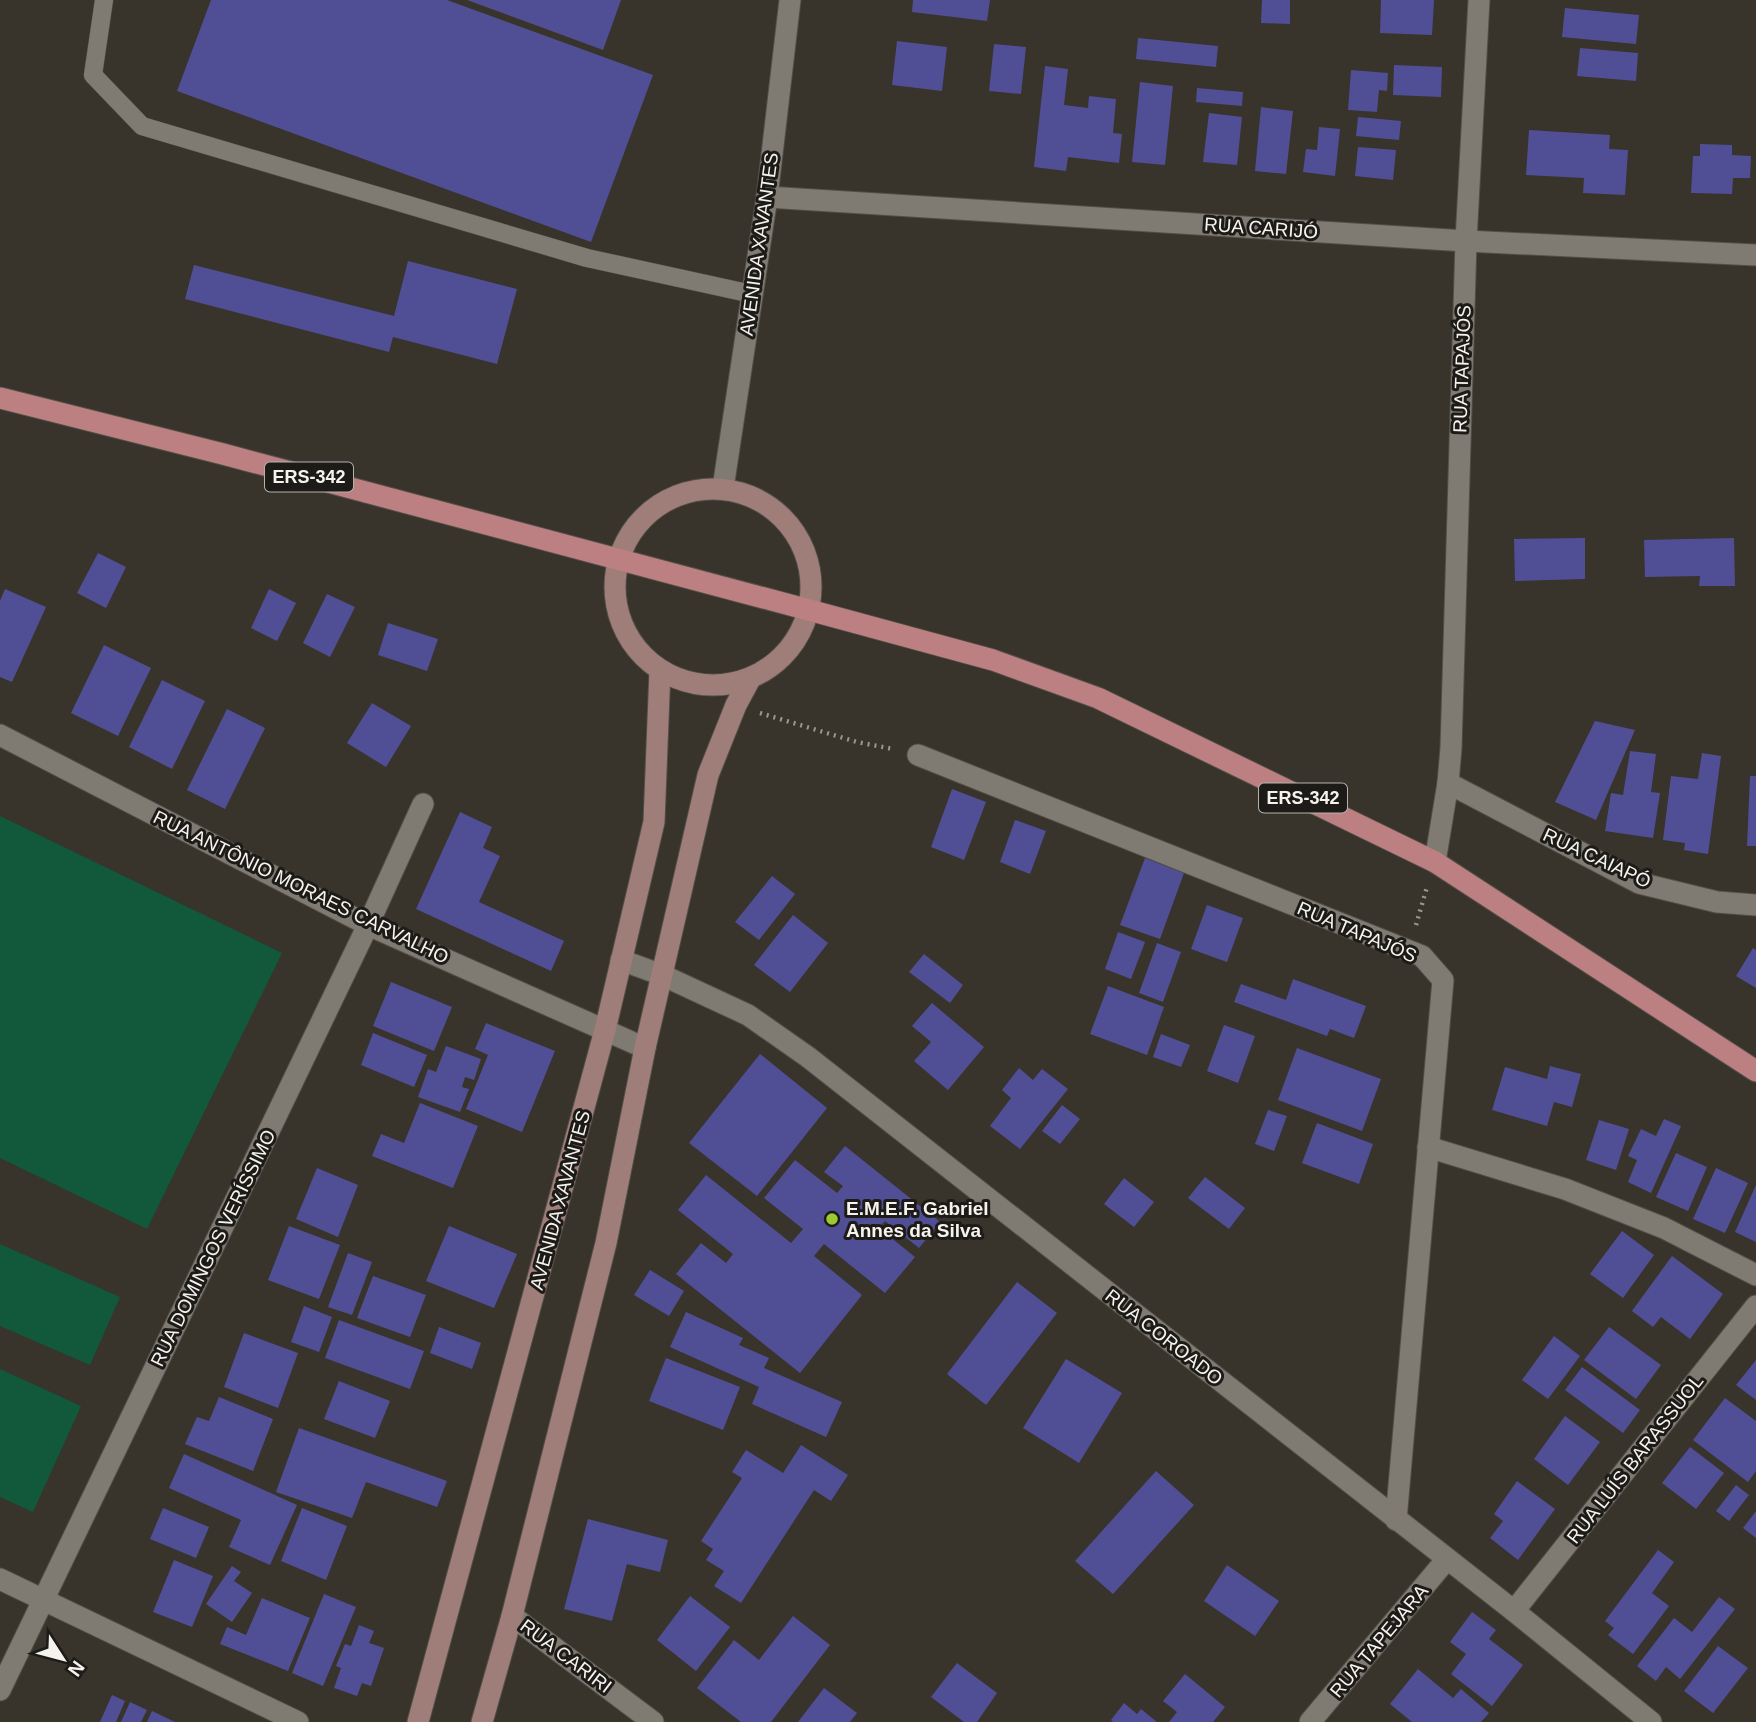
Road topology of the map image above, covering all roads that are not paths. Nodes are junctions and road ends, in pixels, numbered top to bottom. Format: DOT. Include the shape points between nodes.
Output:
graph roads {
  1 [pos="104,0"];
  2 [pos="790,0"];
  3 [pos="1479,0"];
  4 [pos="767,197"];
  5 [pos="1466,241"];
  6 [pos="1756,256"];
  7 [pos="752,294"];
  8 [pos="0,398"];
  9 [pos="723,488"];
  10 [pos="618,558"];
  11 [pos="810,610"];
  12 [pos="660,670"];
  13 [pos="750,679"];
  14 [pos="0,735"];
  15 [pos="918,755"];
  16 [pos="1448,783"];
  17 [pos="424,804"];
  18 [pos="1435,862"];
  19 [pos="1756,905"];
  20 [pos="368,925"];
  21 [pos="621,960"];
  22 [pos="662,975"];
  23 [pos="605,1030"];
  24 [pos="645,1048"];
  25 [pos="1756,1071"];
  26 [pos="1428,1147"];
  27 [pos="1756,1275"];
  28 [pos="1756,1306"];
  29 [pos="1396,1520"];
  30 [pos="1447,1559"];
  31 [pos="0,1578"];
  32 [pos="44,1600"];
  33 [pos="1514,1611"];
  34 [pos="512,1616"];
  35 [pos="0,1690"];
  36 [pos="298,1722"];
  37 [pos="418,1722"];
  38 [pos="482,1722"];
  39 [pos="653,1722"];
  40 [pos="1310,1722"];
  41 [pos="1651,1722"];
  1 -- 7 [label="lane" via="93,75 142,125 587,258"];
  2 -- 4 [label="street, AVENIDA XAVANTES"];
  3 -- 5 [label="street, RUA TAPAJÓS"];
  4 -- 5 [label="street, RUA CARIJÓ"];
  4 -- 7 [label="street, AVENIDA XAVANTES"];
  5 -- 6 [label="street, RUA CARIJÓ"];
  5 -- 16 [label="street, RUA TAPAJÓS"];
  7 -- 9 [label="street, AVENIDA XAVANTES"];
  8 -- 10 [label="main road, ERS-342"];
  9 -- 10 [label="main road" via="689,490 658,504 634,528"];
  9 -- 11 [label="main road" via="763,501 794,529 811,568"];
  10 -- 11 [label="main road, ERS-342"];
  10 -- 12 [label="main road" via="614,597 630,637"];
  11 -- 13 [label="main road" via="797,639 777,663"];
  11 -- 18 [label="main road, ERS-342" via="993,660 1098,698"];
  12 -- 13 [label="main road" via="696,685 723,686"];
  12 -- 21 [label="main road, AVENIDA XAVANTES" via="653,822"];
  13 -- 22 [label="main road" via="708,775"];
  14 -- 20 [label="street, RUA ANTÔNIO MORAES CARVALHO"];
  15 -- 26 [label="street, RUA TAPAJÓS" via="1422,956 1443,980"];
  16 -- 18 [label="street, RUA TAPAJÓS"];
  16 -- 19 [label="street, RUA CAIAPÓ" via="1639,883 1717,902"];
  17 -- 20 [label="street, RUA DOMINGOS VERÍSSIMO"];
  18 -- 25 [label="main road, ERS-342"];
  20 -- 23 [label="street, RUA ANTÔNIO MORAES CARVALHO"];
  20 -- 32 [label="street, RUA DOMINGOS VERÍSSIMO"];
  21 -- 22 [label="street, RUA COROADO"];
  21 -- 23 [label="main road, AVENIDA XAVANTES"];
  22 -- 24 [label="main road"];
  22 -- 29 [label="street, RUA COROADO" via="748,1015 808,1057"];
  23 -- 24 [label="street, RUA ANTÔNIO MORAES CARVALHO"];
  23 -- 37 [label="main road, AVENIDA XAVANTES"];
  24 -- 34 [label="main road" via="606,1243"];
  26 -- 27 [label="street" via="1565,1189 1664,1228"];
  26 -- 29 [label="street, RUA TAPAJÓS"];
  28 -- 33 [label="street, RUA LUÍS BARASSUOL"];
  29 -- 30 [label="street, RUA COROADO"];
  30 -- 33 [label="street, RUA COROADO"];
  30 -- 40 [label="street, RUA TAPEJARA"];
  31 -- 32 [label="street"];
  32 -- 35 [label="street, RUA DOMINGOS VERÍSSIMO"];
  32 -- 36 [label="street"];
  33 -- 41 [label="street, RUA COROADO"];
  34 -- 38 [label="main road"];
  34 -- 39 [label="street, RUA CARIRI"];
}
